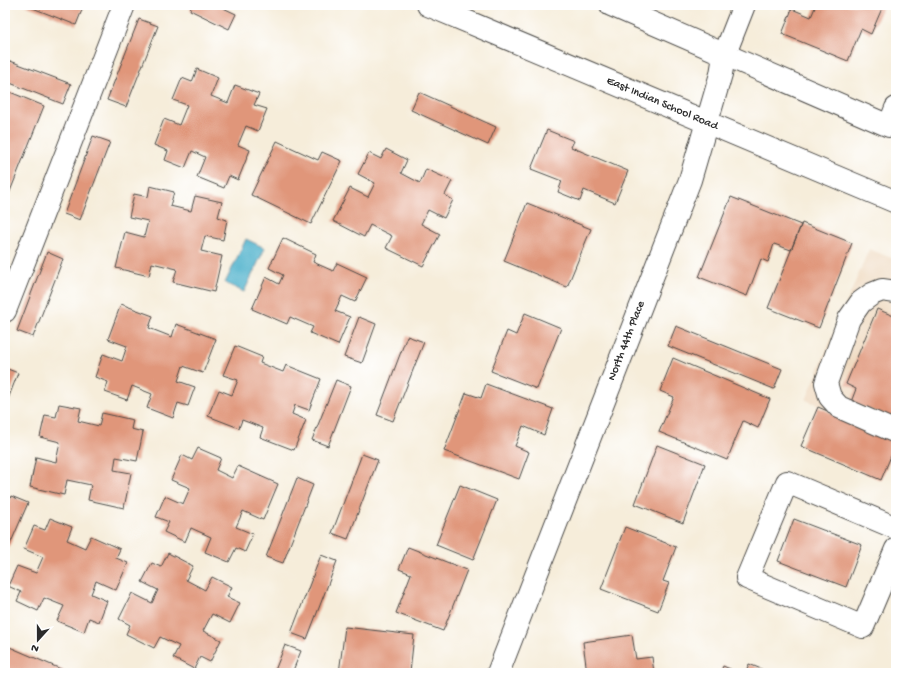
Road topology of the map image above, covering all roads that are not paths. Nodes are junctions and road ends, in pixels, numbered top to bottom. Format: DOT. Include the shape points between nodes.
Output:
graph roads {
  1 [pos="124,5"];
  2 [pos="428,5"];
  3 [pos="611,5"];
  4 [pos="744,5"];
  5 [pos="724,56"];
  6 [pos="892,117"];
  7 [pos="707,123"];
  8 [pos="896,202"];
  9 [pos="896,292"];
  10 [pos="5,311"];
  11 [pos="896,432"];
  12 [pos="896,528"];
  13 [pos="894,557"];
  14 [pos="498,673"];
  1 -- 10 [label="street"];
  2 -- 7 [label="street, East Indian School Road"];
  3 -- 5 [label="street"];
  4 -- 5 [label="street, North 44th Place"];
  5 -- 6 [label="street"];
  5 -- 7 [label="street, North 44th Place"];
  7 -- 8 [label="street, East Indian School Road"];
  7 -- 14 [label="street, North 44th Place" via="690,180"];
  9 -- 11 [label="street" via="882,290 861,302 849,319 826,382 830,397 839,407"];
  12 -- 13 [label="street" via="787,482 747,578 863,626"];
}
